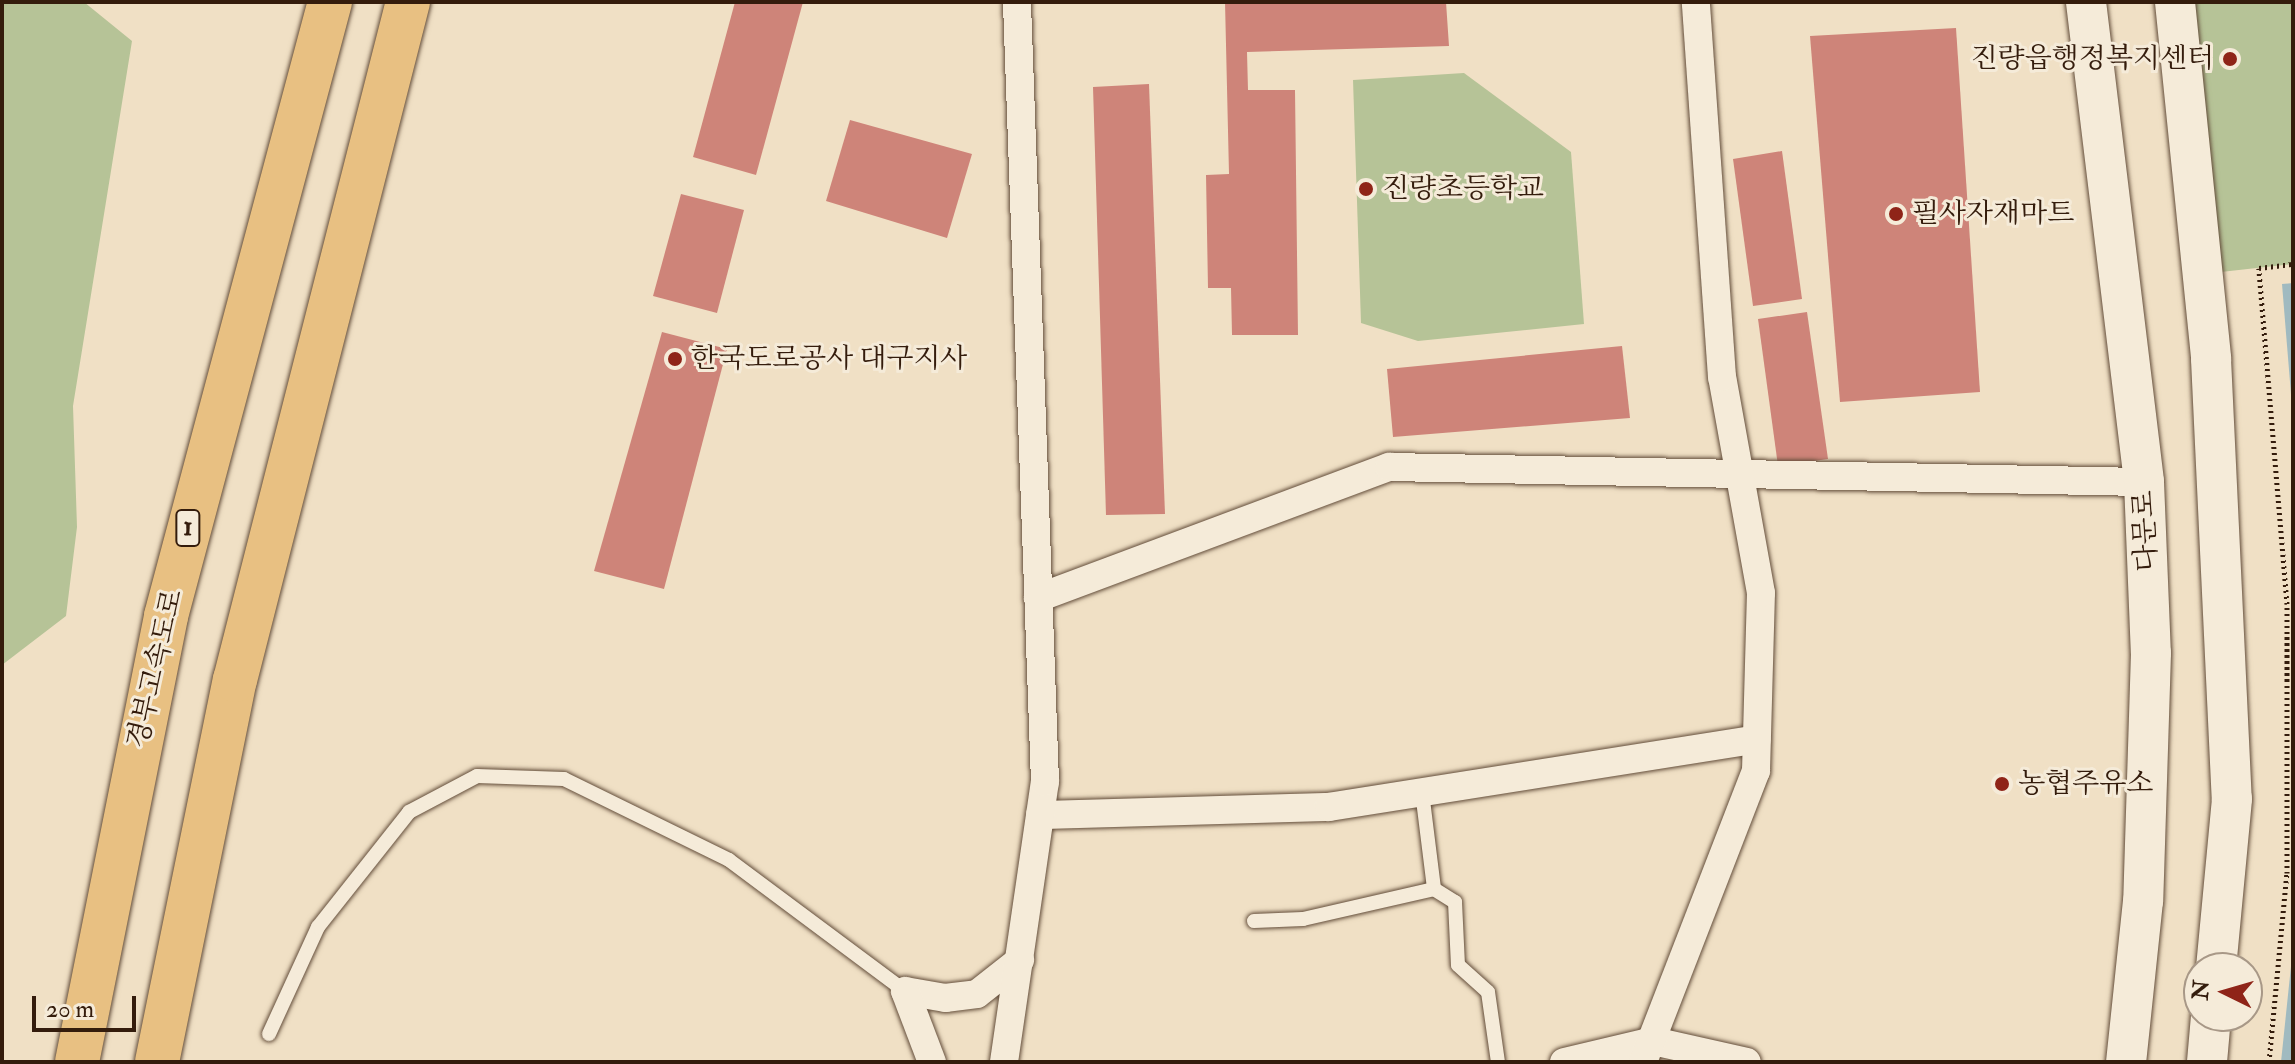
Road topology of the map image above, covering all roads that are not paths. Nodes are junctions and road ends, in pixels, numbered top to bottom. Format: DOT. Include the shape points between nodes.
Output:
graph roads {
  1 [pos="330,2"];
  2 [pos="408,2"];
  3 [pos="1017,2"];
  4 [pos="1696,2"];
  5 [pos="2086,2"];
  6 [pos="2175,2"];
  7 [pos="1740,475"];
  8 [pos="2144,482"];
  9 [pos="1038,598"];
  10 [pos="1757,739"];
  11 [pos="1422,792"];
  12 [pos="1040,815"];
  13 [pos="1434,889"];
  14 [pos="1254,921"];
  15 [pos="97,950"];
  16 [pos="2218,952"];
  17 [pos="1020,960"];
  18 [pos="905,991"];
  19 [pos="2210,1032"];
  20 [pos="269,1034"];
  21 [pos="1648,1052"];
  22 [pos="67,1062"];
  23 [pos="77,1062"];
  24 [pos="157,1062"];
  25 [pos="932,1062"];
  26 [pos="1004,1062"];
  27 [pos="1498,1062"];
  28 [pos="1564,1062"];
  29 [pos="1747,1062"];
  30 [pos="2126,1062"];
  31 [pos="2207,1062"];
  1 -- 15 [label="highway, 경부고속도로 / 1" via="166,616"];
  2 -- 24 [label="highway" via="235,680"];
  3 -- 9 [label="street"];
  4 -- 7 [label="street" via="1722,377"];
  5 -- 8 [label="main road, 다문로"];
  6 -- 16 [label="main road" via="2211,359 2232,799"];
  7 -- 8 [label="street"];
  7 -- 9 [label="street" via="1389,467"];
  7 -- 10 [label="street" via="1761,593"];
  8 -- 30 [label="main road, 다문로" via="2151,653 2144,886"];
  9 -- 12 [label="street" via="1045,782"];
  10 -- 11 [label="street"];
  10 -- 21 [label="street" via="1756,771"];
  11 -- 12 [label="street" via="1329,807"];
  11 -- 13 [label="lane"];
  12 -- 17 [label="street"];
  13 -- 14 [label="lane" via="1303,919"];
  13 -- 27 [label="lane" via="1455,902 1458,965 1488,992"];
  15 -- 22 [label="highway"];
  15 -- 23 [label="highway, 경부고속도로 / 1"];
  17 -- 18 [label="street" via="977,994 945,998"];
  17 -- 26 [label="street"];
  18 -- 20 [label="lane" via="729,860 564,779 477,776 409,812 318,927"];
  18 -- 25 [label="street"];
  19 -- 31 [label="main road"];
  21 -- 28 [label="street"];
  21 -- 29 [label="street"];
}
